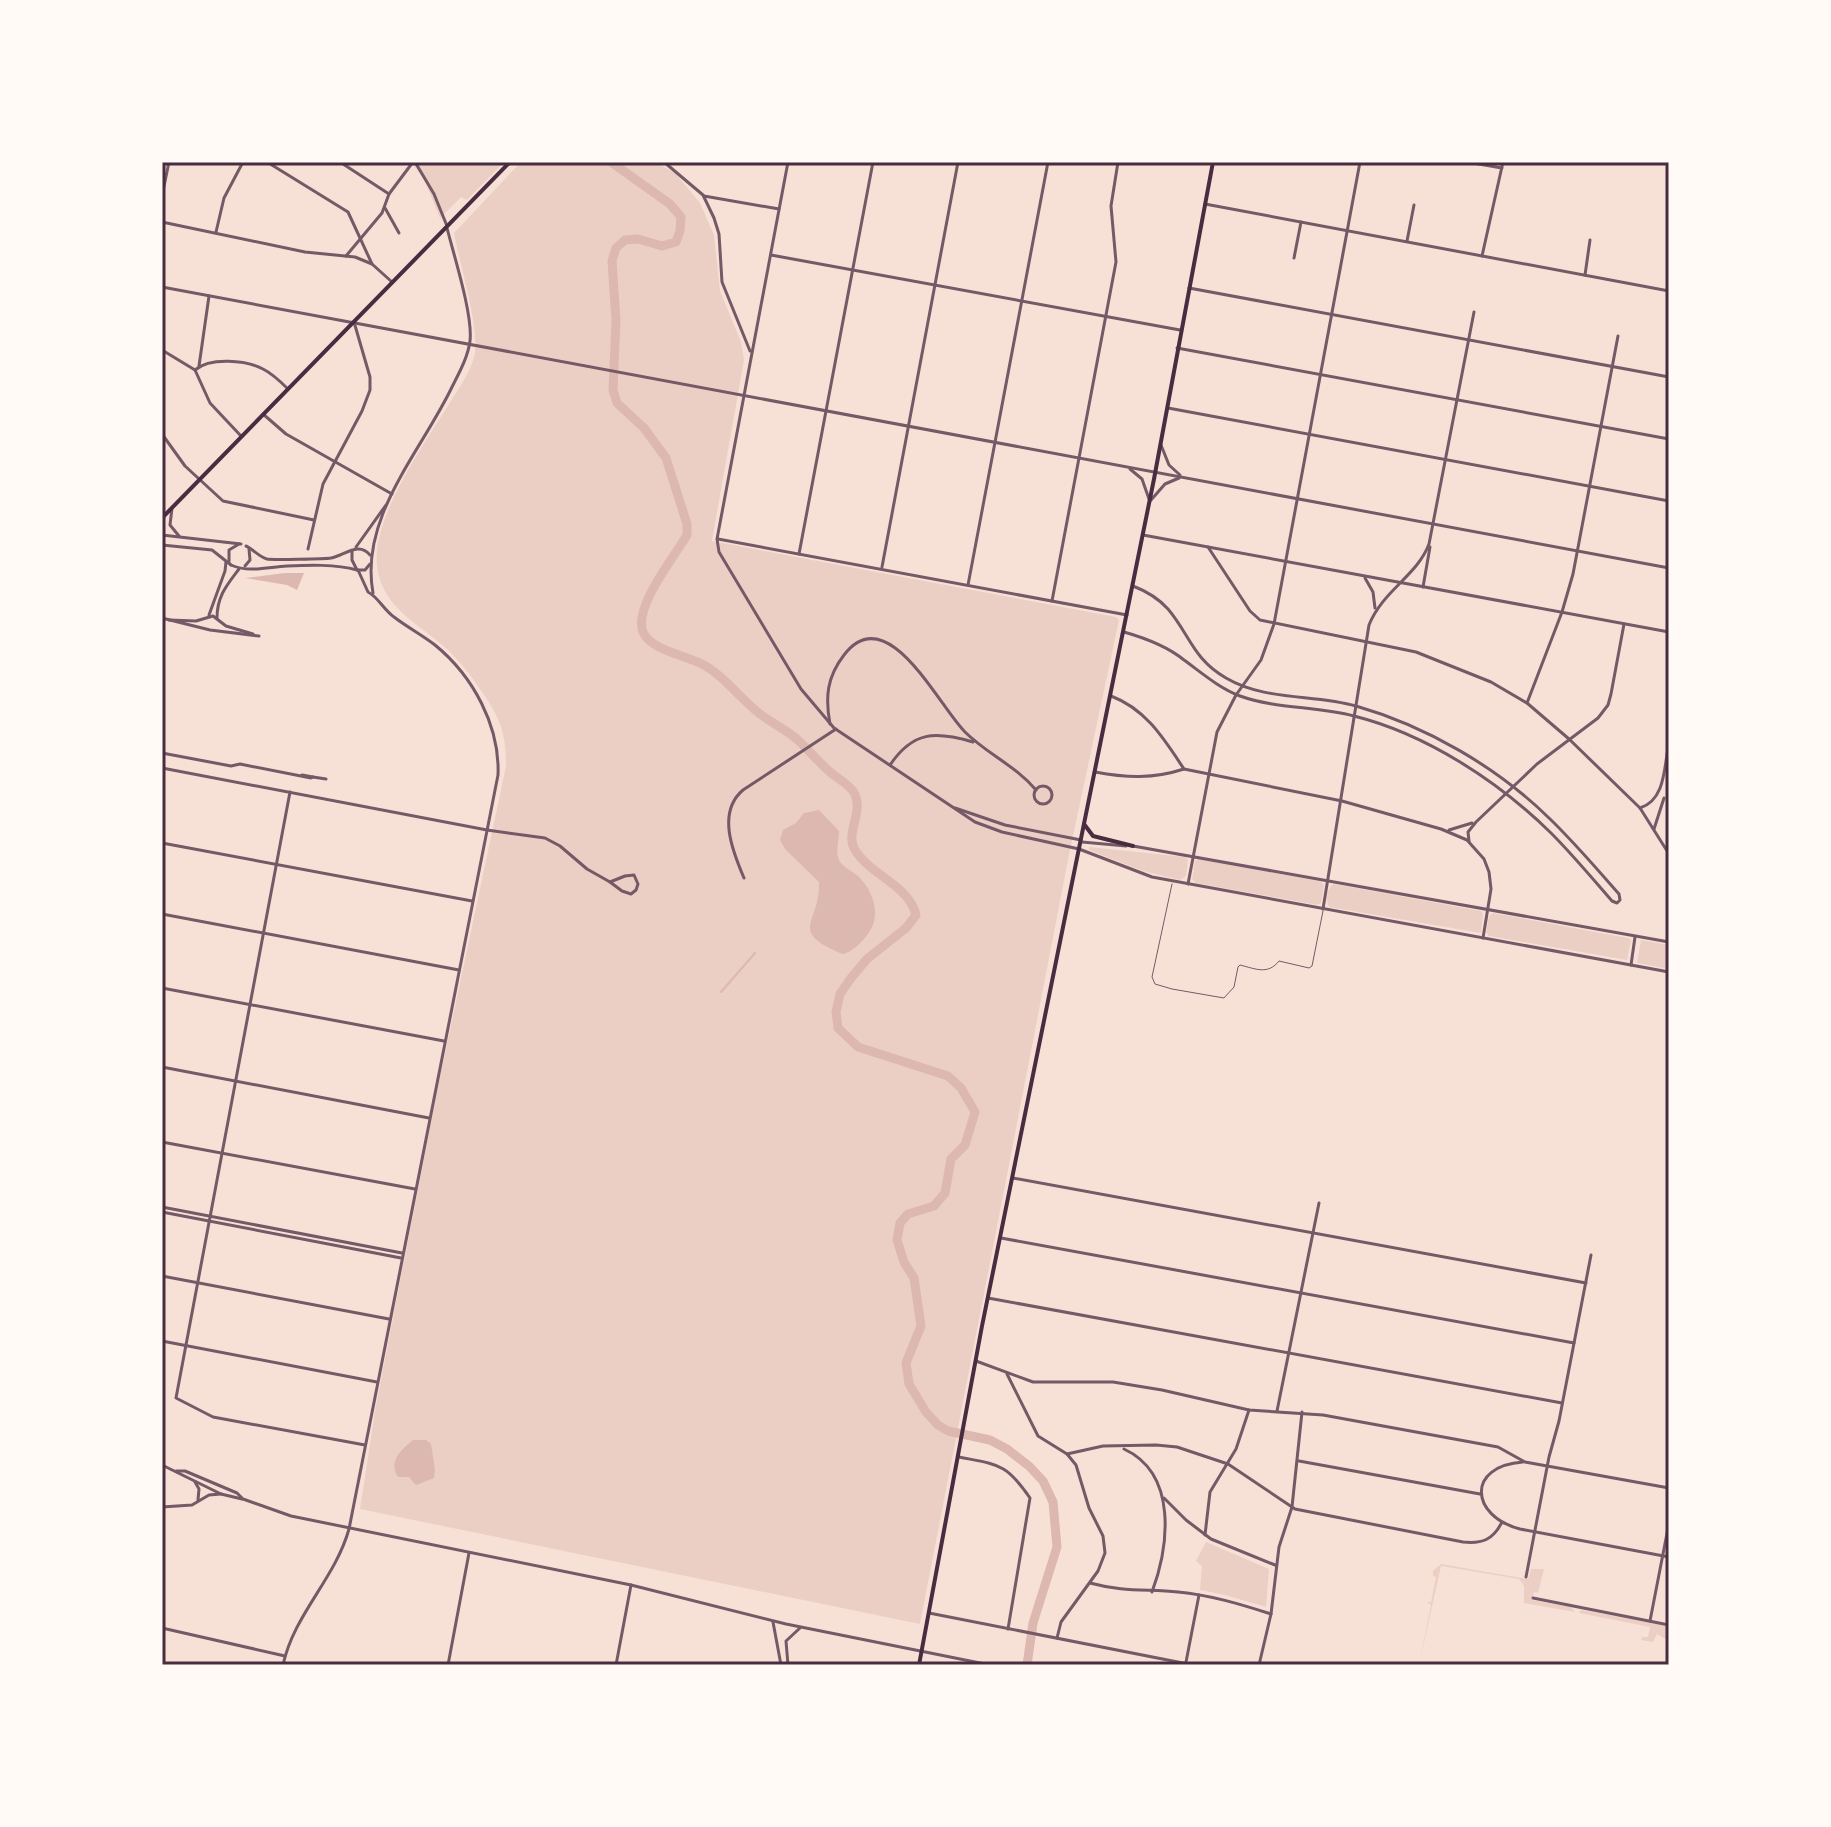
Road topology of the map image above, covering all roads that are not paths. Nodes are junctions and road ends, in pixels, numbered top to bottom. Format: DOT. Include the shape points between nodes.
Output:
graph roads {
  1 [pos="169,162"];
  2 [pos="243,162"];
  3 [pos="267,162"];
  4 [pos="340,162"];
  5 [pos="414,162"];
  6 [pos="510,162"];
  7 [pos="664,162"];
  8 [pos="788,162"];
  9 [pos="873,162"];
  10 [pos="958,162"];
  11 [pos="1048,162"];
  12 [pos="1118,162"];
  13 [pos="1213,162"];
  14 [pos="1360,162"];
  15 [pos="1467,162"];
  16 [pos="1503,162"];
  17 [pos="1502,168"];
  18 [pos="389,194"];
  19 [pos="703,195"];
  20 [pos="162,196"];
  21 [pos="1204,204"];
  22 [pos="1414,205"];
  23 [pos="385,208"];
  24 [pos="779,209"];
  25 [pos="162,222"];
  26 [pos="1301,222"];
  27 [pos="447,227"];
  28 [pos="1347,231"];
  29 [pos="216,233"];
  30 [pos="399,233"];
  31 [pos="361,237"];
  32 [pos="1590,240"];
  33 [pos="1407,242"];
  34 [pos="770,254"];
  35 [pos="346,256"];
  36 [pos="1482,256"];
  37 [pos="1294,258"];
  38 [pos="372,264"];
  39 [pos="853,269"];
  40 [pos="1585,275"];
  41 [pos="392,282"];
  42 [pos="934,285"];
  43 [pos="162,287"];
  44 [pos="1188,288"];
  45 [pos="1669,291"];
  46 [pos="209,296"];
  47 [pos="1022,301"];
  48 [pos="1474,312"];
  49 [pos="1331,314"];
  50 [pos="1105,317"];
  51 [pos="354,322"];
  52 [pos="1180,330"];
  53 [pos="1618,336"];
  54 [pos="1469,340"];
  55 [pos="470,345"];
  56 [pos="1177,348"];
  57 [pos="162,350"];
  58 [pos="751,355"];
  59 [pos="1612,366"];
  60 [pos="197,368"];
  61 [pos="1319,374"];
  62 [pos="1669,377"];
  63 [pos="288,389"];
  64 [pos="743,396"];
  65 [pos="1457,400"];
  66 [pos="1168,408"];
  67 [pos="826,411"];
  68 [pos="263,414"];
  69 [pos="908,426"];
  70 [pos="1601,427"];
  71 [pos="162,434"];
  72 [pos="1309,434"];
  73 [pos="241,436"];
  74 [pos="1669,439"];
  75 [pos="995,443"];
  76 [pos="1161,444"];
  77 [pos="1079,458"];
  78 [pos="1446,460"];
  79 [pos="334,461"];
  80 [pos="1127,467"];
  81 [pos="1155,472"];
  82 [pos="1183,477"];
  83 [pos="199,479"];
  84 [pos="1590,486"];
  85 [pos="392,494"];
  86 [pos="1297,499"];
  87 [pos="1150,501"];
  88 [pos="1669,501"];
  89 [pos="386,505"];
  90 [pos="173,507"];
  91 [pos="162,518"];
  92 [pos="314,520"];
  93 [pos="1434,524"];
  94 [pos="1433,531"];
  95 [pos="162,535"];
  96 [pos="1143,535"];
  97 [pos="182,538"];
  98 [pos="717,539"];
  99 [pos="162,545"];
  100 [pos="244,545"];
  101 [pos="1208,547"];
  102 [pos="308,549"];
  103 [pos="354,550"];
  104 [pos="1578,551"];
  105 [pos="799,554"];
  106 [pos="225,559"];
  107 [pos="371,560"];
  108 [pos="1285,561"];
  109 [pos="231,565"];
  110 [pos="241,568"];
  111 [pos="1669,568"];
  112 [pos="881,569"];
  113 [pos="358,570"];
  114 [pos="1364,576"];
  115 [pos="1398,583"];
  116 [pos="968,585"];
  117 [pos="1133,585"];
  118 [pos="1423,587"];
  119 [pos="373,593"];
  120 [pos="1052,601"];
  121 [pos="1374,612"];
  122 [pos="1562,612"];
  123 [pos="1127,615"];
  124 [pos="162,618"];
  125 [pos="207,618"];
  126 [pos="217,619"];
  127 [pos="169,620"];
  128 [pos="1274,624"];
  129 [pos="1624,624"];
  130 [pos="211,630"];
  131 [pos="1124,632"];
  132 [pos="1669,632"];
  133 [pos="253,634"];
  134 [pos="259,636"];
  135 [pos="1365,642"];
  136 [pos="1242,686"];
  137 [pos="1236,695"];
  138 [pos="1111,696"];
  139 [pos="1527,703"];
  140 [pos="1355,706"];
  141 [pos="1354,716"];
  142 [pos="830,724"];
  143 [pos="836,729"];
  144 [pos="1569,739"];
  145 [pos="1669,742"];
  146 [pos="978,744"];
  147 [pos="162,753"];
  148 [pos="890,765"];
  149 [pos="162,768"];
  150 [pos="1184,769"];
  151 [pos="1095,772"];
  152 [pos="1208,773"];
  153 [pos="326,779"];
  154 [pos="1512,787"];
  155 [pos="1036,790"];
  156 [pos="290,792"];
  157 [pos="1505,795"];
  158 [pos="1658,796"];
  159 [pos="1666,799"];
  160 [pos="1342,801"];
  161 [pos="955,808"];
  162 [pos="1640,808"];
  163 [pos="1476,822"];
  164 [pos="1084,824"];
  165 [pos="1654,829"];
  166 [pos="487,830"];
  167 [pos="1447,831"];
  168 [pos="1080,841"];
  169 [pos="1469,841"];
  170 [pos="162,843"];
  171 [pos="1133,846"];
  172 [pos="1079,849"];
  173 [pos="1669,854"];
  174 [pos="1193,855"];
  175 [pos="276,864"];
  176 [pos="744,878"];
  177 [pos="1328,880"];
  178 [pos="1172,881"];
  179 [pos="610,882"];
  180 [pos="1188,884"];
  181 [pos="472,901"];
  182 [pos="1323,909"];
  183 [pos="1487,909"];
  184 [pos="162,914"];
  185 [pos="263,933"];
  186 [pos="1636,936"];
  187 [pos="1483,938"];
  188 [pos="1669,942"];
  189 [pos="1631,965"];
  190 [pos="459,970"];
  191 [pos="1669,972"];
  192 [pos="162,988"];
  193 [pos="250,1005"];
  194 [pos="444,1041"];
  195 [pos="162,1067"];
  196 [pos="235,1081"];
  197 [pos="429,1118"];
  198 [pos="162,1142"];
  199 [pos="221,1153"];
  200 [pos="1013,1178"];
  201 [pos="415,1189"];
  202 [pos="1319,1203"];
  203 [pos="162,1210"];
  204 [pos="209,1219"];
  205 [pos="1313,1233"];
  206 [pos="1001,1238"];
  207 [pos="402,1255"];
  208 [pos="1591,1255"];
  209 [pos="162,1276"];
  210 [pos="197,1282"];
  211 [pos="1586,1283"];
  212 [pos="1301,1293"];
  213 [pos="988,1298"];
  214 [pos="389,1319"];
  215 [pos="162,1341"];
  216 [pos="1574,1343"];
  217 [pos="185,1346"];
  218 [pos="1289,1353"];
  219 [pos="976,1361"];
  220 [pos="1007,1374"];
  221 [pos="377,1382"];
  222 [pos="1562,1403"];
  223 [pos="1249,1410"];
  224 [pos="1277,1412"];
  225 [pos="1302,1412"];
  226 [pos="365,1445"];
  227 [pos="1121,1448"];
  228 [pos="1506,1450"];
  229 [pos="1067,1454"];
  230 [pos="958,1457"];
  231 [pos="1298,1460"];
  232 [pos="1525,1462"];
  233 [pos="1228,1464"];
  234 [pos="162,1465"];
  235 [pos="1503,1466"];
  236 [pos="1547,1466"];
  237 [pos="176,1471"];
  238 [pos="195,1482"];
  239 [pos="1669,1488"];
  240 [pos="221,1494"];
  241 [pos="1480,1494"];
  242 [pos="1162,1496"];
  243 [pos="243,1499"];
  244 [pos="196,1503"];
  245 [pos="162,1507"];
  246 [pos="1292,1507"];
  247 [pos="1502,1522"];
  248 [pos="1669,1523"];
  249 [pos="349,1529"];
  250 [pos="1534,1532"];
  251 [pos="1205,1535"];
  252 [pos="469,1553"];
  253 [pos="1663,1556"];
  254 [pos="1669,1557"];
  255 [pos="1275,1565"];
  256 [pos="1526,1577"];
  257 [pos="1089,1582"];
  258 [pos="631,1585"];
  259 [pos="1152,1592"];
  260 [pos="1199,1595"];
  261 [pos="1533,1598"];
  262 [pos="929,1613"];
  263 [pos="1271,1614"];
  264 [pos="773,1621"];
  265 [pos="1650,1621"];
  266 [pos="1669,1625"];
  267 [pos="801,1627"];
  268 [pos="162,1628"];
  269 [pos="1008,1629"];
  270 [pos="1057,1638"];
  271 [pos="285,1656"];
  272 [pos="1186,1664"];
  273 [pos="283,1665"];
  274 [pos="448,1665"];
  275 [pos="616,1665"];
  276 [pos="781,1665"];
  277 [pos="788,1665"];
  278 [pos="919,1665"];
  279 [pos="990,1665"];
  280 [pos="1193,1665"];
  281 [pos="1259,1665"];
  1 -- 20 [label="street"];
  2 -- 29 [label="street" via="224,198"];
  3 -- 31 [label="street" via="341,206"];
  4 -- 18 [label="street"];
  5 -- 18 [label="street"];
  5 -- 27 [label="street"];
  6 -- 27 [label="main road"];
  7 -- 19 [label="street"];
  8 -- 24 [label="street"];
  9 -- 39 [label="street"];
  10 -- 42 [label="street"];
  11 -- 47 [label="street"];
  12 -- 50 [label="street" via="1111,206 1116,262"];
  13 -- 21 [label="main road"];
  14 -- 28 [label="street"];
  15 -- 17 [label="street"];
  16 -- 17 [label="street"];
  17 -- 36 [label="street"];
  18 -- 23 [label="street"];
  19 -- 24 [label="street"];
  19 -- 58 [label="street" via="719,234 722,282"];
  21 -- 26 [label="street"];
  21 -- 44 [label="main road"];
  22 -- 33 [label="street"];
  23 -- 30 [label="street"];
  23 -- 31 [label="street"];
  24 -- 34 [label="street"];
  25 -- 29 [label="street"];
  26 -- 28 [label="street"];
  26 -- 37 [label="street"];
  27 -- 41 [label="main road"];
  27 -- 55 [label="street"];
  28 -- 33 [label="street"];
  28 -- 49 [label="street"];
  29 -- 35 [label="street"];
  31 -- 35 [label="street"];
  31 -- 38 [label="street"];
  32 -- 40 [label="street"];
  33 -- 36 [label="street"];
  34 -- 39 [label="street"];
  34 -- 58 [label="street"];
  35 -- 38 [label="street"];
  36 -- 40 [label="street"];
  38 -- 41 [label="street"];
  39 -- 42 [label="street"];
  39 -- 67 [label="street"];
  40 -- 45 [label="street"];
  41 -- 51 [label="main road"];
  42 -- 47 [label="street"];
  42 -- 69 [label="street"];
  43 -- 46 [label="street"];
  44 -- 49 [label="street"];
  44 -- 52 [label="main road"];
  46 -- 51 [label="street"];
  46 -- 60 [label="street"];
  47 -- 50 [label="street"];
  47 -- 75 [label="street"];
  48 -- 54 [label="street"];
  49 -- 54 [label="street"];
  49 -- 61 [label="street"];
  50 -- 52 [label="street"];
  50 -- 77 [label="street"];
  51 -- 55 [label="street"];
  51 -- 63 [label="main road"];
  51 -- 79 [label="street" via="370,390"];
  52 -- 56 [label="main road"];
  53 -- 59 [label="street"];
  54 -- 59 [label="street"];
  54 -- 65 [label="street"];
  55 -- 64 [label="street"];
  55 -- 85 [label="street" via="445,403"];
  56 -- 61 [label="street"];
  56 -- 66 [label="main road"];
  57 -- 60 [label="street"];
  58 -- 64 [label="street"];
  59 -- 62 [label="street"];
  59 -- 70 [label="street"];
  60 -- 63 [label="street" via="233,362 256,365"];
  60 -- 73 [label="street" via="210,403"];
  61 -- 65 [label="street"];
  61 -- 72 [label="street"];
  63 -- 68 [label="main road"];
  64 -- 67 [label="street"];
  64 -- 98 [label="street"];
  65 -- 70 [label="street"];
  65 -- 78 [label="street"];
  66 -- 72 [label="street"];
  66 -- 76 [label="main road"];
  67 -- 69 [label="street"];
  67 -- 105 [label="street"];
  68 -- 73 [label="main road"];
  68 -- 79 [label="street"];
  69 -- 75 [label="street"];
  69 -- 112 [label="street"];
  70 -- 74 [label="street"];
  70 -- 84 [label="street"];
  71 -- 83 [label="street"];
  72 -- 78 [label="street"];
  72 -- 86 [label="street"];
  73 -- 83 [label="main road"];
  75 -- 77 [label="street"];
  75 -- 116 [label="street"];
  76 -- 81 [label="main road"];
  76 -- 82 [label="street" via="1169,465"];
  77 -- 80 [label="street"];
  77 -- 120 [label="street"];
  78 -- 84 [label="street"];
  78 -- 93 [label="street"];
  79 -- 85 [label="street"];
  79 -- 92 [label="street"];
  80 -- 81 [label="street"];
  80 -- 87 [label="street" via="1142,479"];
  81 -- 82 [label="street"];
  81 -- 87 [label="main road"];
  82 -- 86 [label="street"];
  82 -- 87 [label="street" via="1165,484"];
  83 -- 90 [label="main road"];
  83 -- 92 [label="street" via="228,503"];
  84 -- 88 [label="street"];
  84 -- 104 [label="street"];
  85 -- 89 [label="street"];
  86 -- 93 [label="street"];
  86 -- 108 [label="street"];
  87 -- 96 [label="main road"];
  89 -- 103 [label="street"];
  89 -- 107 [label="street"];
  90 -- 91 [label="main road"];
  90 -- 97 [label="street" via="170,525"];
  92 -- 102 [label="street"];
  93 -- 94 [label="street"];
  93 -- 104 [label="street"];
  94 -- 115 [label="street" via="1425,555"];
  94 -- 118 [label="street"];
  95 -- 97 [label="street"];
  96 -- 101 [label="street"];
  96 -- 117 [label="main road"];
  97 -- 100 [label="street"];
  98 -- 105 [label="street"];
  98 -- 142 [label="street" via="723,560 801,689"];
  99 -- 106 [label="street" via="212,550"];
  100 -- 103 [label="street" via="272,560 328,559"];
  100 -- 109 [label="street" via="229,550"];
  100 -- 110 [label="street" via="251,558"];
  101 -- 108 [label="street"];
  101 -- 128 [label="street" via="1250,611"];
  103 -- 107 [label="street" via="365,549"];
  103 -- 113 [label="street"];
  104 -- 111 [label="street"];
  104 -- 122 [label="street"];
  105 -- 112 [label="street"];
  106 -- 109 [label="street"];
  106 -- 125 [label="street"];
  107 -- 113 [label="street" via="366,569"];
  107 -- 119 [label="street"];
  108 -- 114 [label="street"];
  108 -- 128 [label="street"];
  109 -- 110 [label="street"];
  110 -- 113 [label="street"];
  110 -- 126 [label="street" via="225,586"];
  112 -- 116 [label="street"];
  113 -- 119 [label="street"];
  114 -- 115 [label="street"];
  114 -- 121 [label="street" via="1373,592"];
  115 -- 118 [label="street"];
  115 -- 121 [label="street"];
  116 -- 120 [label="street"];
  117 -- 123 [label="main road"];
  117 -- 136 [label="street" via="1168,609 1210,667"];
  118 -- 122 [label="street"];
  119 -- 166 [label="street" via="392,616 452,662 488,718 498,763"];
  120 -- 123 [label="street"];
  121 -- 135 [label="street"];
  122 -- 129 [label="street"];
  122 -- 139 [label="street"];
  123 -- 131 [label="main road"];
  124 -- 127 [label="street"];
  125 -- 126 [label="street"];
  125 -- 127 [label="street"];
  125 -- 130 [label="street" via="204,624"];
  126 -- 130 [label="street" via="219,626"];
  126 -- 133 [label="street"];
  127 -- 130 [label="street"];
  128 -- 135 [label="street"];
  128 -- 136 [label="street" via="1261,660"];
  129 -- 132 [label="street"];
  129 -- 144 [label="street" via="1608,705 1588,728"];
  130 -- 133 [label="street"];
  131 -- 137 [label="street" via="1174,653"];
  131 -- 138 [label="main road"];
  133 -- 134 [label="street"];
  135 -- 139 [label="street" via="1456,666"];
  135 -- 140 [label="street"];
  136 -- 137 [label="street"];
  136 -- 140 [label="street"];
  137 -- 141 [label="street"];
  137 -- 152 [label="street" via="1217,732"];
  138 -- 150 [label="street" via="1141,713"];
  138 -- 151 [label="main road"];
  139 -- 144 [label="street"];
  140 -- 141 [label="street"];
  140 -- 154 [label="street" via="1429,735"];
  141 -- 157 [label="street" via="1425,744"];
  141 -- 160 [label="street"];
  142 -- 143 [label="street"];
  142 -- 146 [label="street" via="828,689 834,670 854,643 875,638 895,646"];
  143 -- 148 [label="street"];
  143 -- 176 [label="street" via="743,790 730,807 731,843"];
  144 -- 154 [label="street"];
  144 -- 162 [label="street"];
  145 -- 158 [label="street"];
  146 -- 148 [label="street" via="923,737 904,746"];
  146 -- 155 [label="street"];
  147 -- 153 [label="street"];
  148 -- 161 [label="street"];
  149 -- 156 [label="street"];
  150 -- 151 [label="street" via="1145,777"];
  150 -- 152 [label="street"];
  151 -- 164 [label="main road"];
  152 -- 160 [label="street"];
  152 -- 174 [label="street"];
  154 -- 157 [label="street"];
  154 -- 157 [label="street" via="1578,847 1619,894 1619,902 1612,901 1550,832"];
  155 -- 155 [label="street" via="1037,802 1051,800 1048,788"];
  156 -- 166 [label="street"];
  156 -- 175 [label="street"];
  157 -- 163 [label="street"];
  158 -- 159 [label="street"];
  158 -- 162 [label="street"];
  159 -- 165 [label="street"];
  160 -- 167 [label="street"];
  160 -- 177 [label="street"];
  161 -- 168 [label="street"];
  161 -- 172 [label="street" via="988,828"];
  162 -- 165 [label="street"];
  163 -- 167 [label="street"];
  163 -- 169 [label="street" via="1468,832"];
  164 -- 168 [label="main road"];
  164 -- 171 [label="main road" via="1093,836"];
  165 -- 173 [label="street"];
  166 -- 179 [label="street" via="553,841"];
  166 -- 181 [label="street"];
  167 -- 169 [label="street"];
  168 -- 171 [label="street"];
  168 -- 172 [label="main road"];
  169 -- 183 [label="street" via="1489,872"];
  170 -- 175 [label="street"];
  171 -- 174 [label="street"];
  172 -- 178 [label="street"];
  172 -- 200 [label="main road"];
  174 -- 177 [label="street"];
  174 -- 180 [label="street"];
  175 -- 181 [label="street"];
  175 -- 185 [label="street"];
  177 -- 182 [label="street"];
  177 -- 183 [label="street"];
  178 -- 180 [label="street"];
  178 -- 182 [label="lane" via="1152,977 1161,987 1224,998 1232,992 1240,965 1268,971 1279,961 1309,968"];
  179 -- 179 [label="street" via="627,893 635,892 638,884 630,875"];
  180 -- 182 [label="street"];
  181 -- 190 [label="street"];
  182 -- 187 [label="street"];
  183 -- 186 [label="street"];
  183 -- 187 [label="street"];
  184 -- 185 [label="street"];
  185 -- 190 [label="street"];
  185 -- 193 [label="street"];
  186 -- 188 [label="street"];
  186 -- 189 [label="street"];
  187 -- 189 [label="street"];
  189 -- 191 [label="street"];
  190 -- 194 [label="street"];
  192 -- 193 [label="street"];
  193 -- 194 [label="street"];
  193 -- 196 [label="street"];
  194 -- 197 [label="street"];
  195 -- 196 [label="street"];
  196 -- 197 [label="street"];
  196 -- 199 [label="street"];
  197 -- 201 [label="street"];
  198 -- 199 [label="street"];
  199 -- 201 [label="street"];
  199 -- 204 [label="street"];
  200 -- 205 [label="street"];
  200 -- 206 [label="main road"];
  201 -- 207 [label="street"];
  202 -- 205 [label="street"];
  203 -- 204 [label="street"];
  204 -- 207 [label="street"];
  204 -- 210 [label="street"];
  205 -- 211 [label="street"];
  205 -- 212 [label="street"];
  206 -- 212 [label="street"];
  206 -- 213 [label="main road"];
  207 -- 214 [label="street"];
  208 -- 211 [label="street"];
  209 -- 210 [label="street"];
  210 -- 214 [label="street"];
  210 -- 217 [label="street"];
  211 -- 216 [label="street"];
  212 -- 216 [label="street"];
  212 -- 218 [label="street"];
  213 -- 218 [label="street"];
  213 -- 219 [label="main road"];
  214 -- 221 [label="street"];
  215 -- 217 [label="street"];
  216 -- 222 [label="street"];
  217 -- 221 [label="street"];
  217 -- 226 [label="street" via="176,1398 213,1417"];
  218 -- 222 [label="street"];
  218 -- 224 [label="street"];
  219 -- 220 [label="street"];
  219 -- 230 [label="main road"];
  220 -- 223 [label="street" via="1033,1382 1131,1385"];
  220 -- 229 [label="street" via="1040,1440"];
  221 -- 226 [label="street"];
  222 -- 236 [label="street"];
  223 -- 224 [label="street"];
  223 -- 233 [label="street"];
  224 -- 225 [label="street"];
  225 -- 228 [label="street"];
  225 -- 231 [label="street"];
  226 -- 249 [label="street"];
  227 -- 229 [label="street"];
  227 -- 233 [label="street" via="1168,1445"];
  227 -- 242 [label="street" via="1149,1468"];
  228 -- 232 [label="street"];
  228 -- 235 [label="street"];
  229 -- 257 [label="street" via="1082,1478 1105,1545 1103,1560"];
  230 -- 262 [label="main road"];
  230 -- 269 [label="street" via="1004,1467 1030,1498"];
  231 -- 241 [label="street"];
  231 -- 246 [label="street"];
  232 -- 235 [label="street"];
  232 -- 236 [label="street"];
  233 -- 246 [label="street"];
  233 -- 251 [label="street" via="1210,1492"];
  234 -- 237 [label="street"];
  235 -- 241 [label="street" via="1483,1480"];
  236 -- 239 [label="street"];
  236 -- 250 [label="street"];
  237 -- 238 [label="street"];
  237 -- 243 [label="street"];
  238 -- 240 [label="street"];
  238 -- 244 [label="street" via="200,1492"];
  240 -- 243 [label="street"];
  240 -- 244 [label="street"];
  241 -- 247 [label="street" via="1485,1507"];
  242 -- 251 [label="street"];
  242 -- 259 [label="street" via="1164,1554"];
  243 -- 249 [label="street"];
  244 -- 245 [label="street"];
  246 -- 247 [label="street" via="1471,1543 1493,1537"];
  246 -- 255 [label="street"];
  247 -- 250 [label="street"];
  248 -- 253 [label="street"];
  249 -- 252 [label="street"];
  249 -- 271 [label="street" via="336,1564 301,1617"];
  250 -- 253 [label="street"];
  250 -- 256 [label="street"];
  251 -- 255 [label="street"];
  252 -- 258 [label="street"];
  252 -- 274 [label="street"];
  253 -- 254 [label="street"];
  253 -- 265 [label="street"];
  255 -- 263 [label="street"];
  257 -- 259 [label="street"];
  257 -- 270 [label="street" via="1061,1622"];
  258 -- 264 [label="street"];
  258 -- 275 [label="street"];
  259 -- 260 [label="street"];
  260 -- 263 [label="street"];
  260 -- 272 [label="street"];
  261 -- 265 [label="street"];
  262 -- 269 [label="street"];
  262 -- 278 [label="main road"];
  263 -- 281 [label="street"];
  264 -- 267 [label="street"];
  264 -- 276 [label="street"];
  265 -- 266 [label="street"];
  267 -- 277 [label="street" via="786,1641"];
  267 -- 279 [label="street"];
  268 -- 271 [label="street"];
  269 -- 270 [label="street"];
  270 -- 272 [label="street"];
  271 -- 273 [label="street"];
  272 -- 280 [label="street"];
}
